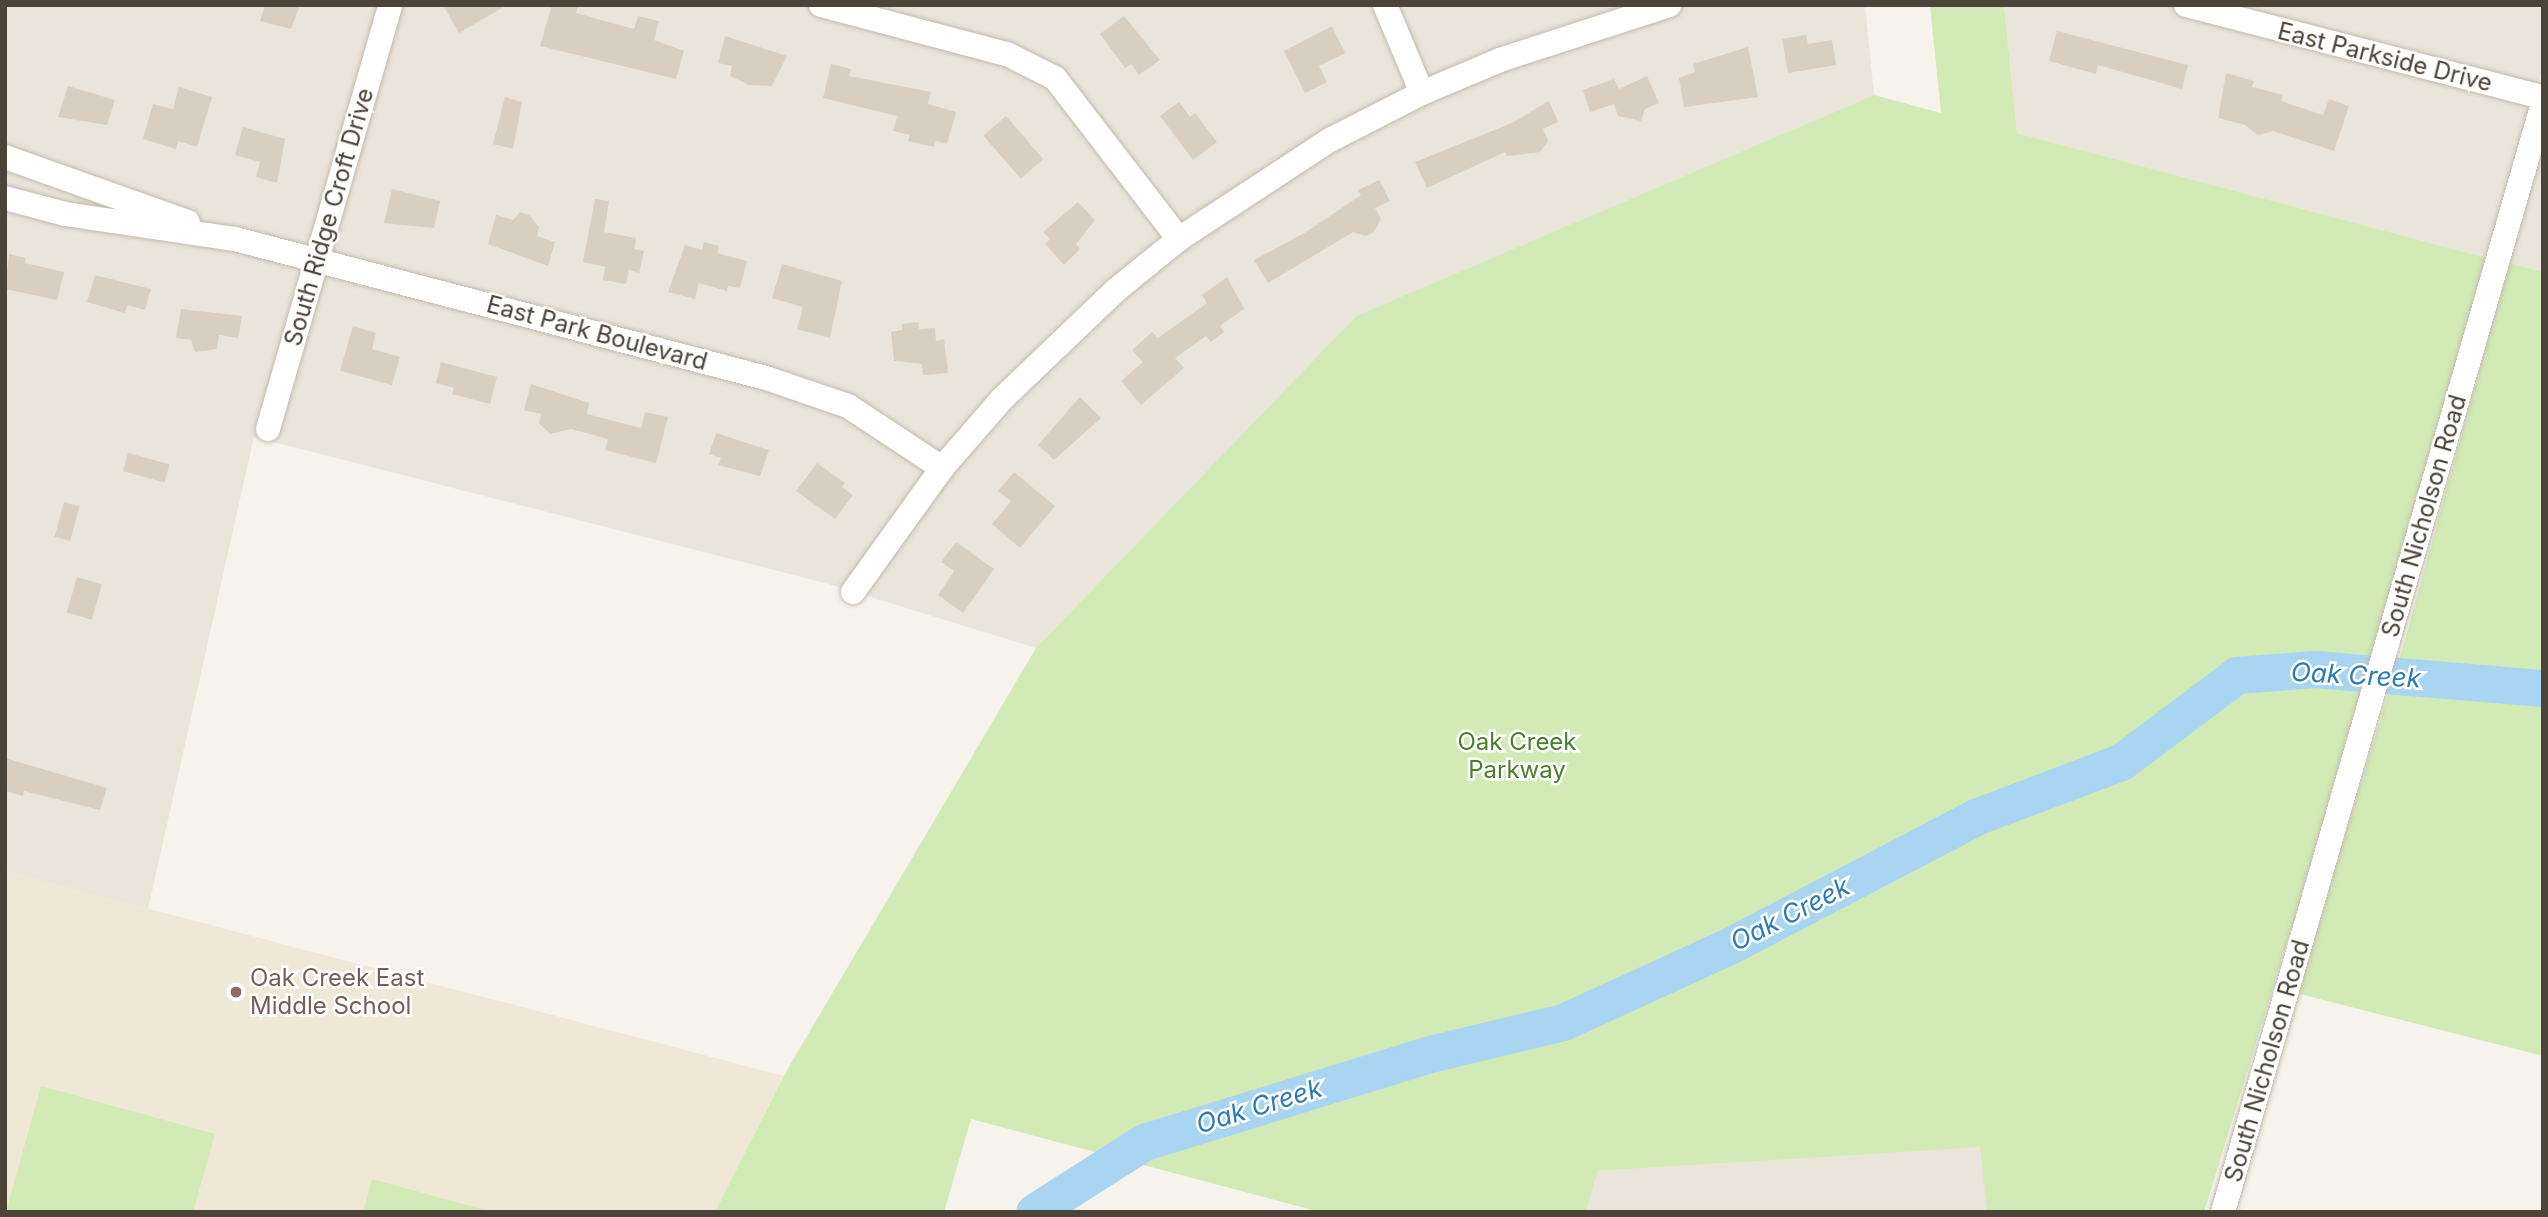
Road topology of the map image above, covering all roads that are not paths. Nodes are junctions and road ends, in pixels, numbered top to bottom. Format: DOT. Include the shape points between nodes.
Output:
graph roads {
  1 [pos="390,5"];
  2 [pos="821,5"];
  3 [pos="1385,5"];
  4 [pos="1669,5"];
  5 [pos="2186,5"];
  6 [pos="1422,93"];
  7 [pos="2543,97"];
  8 [pos="2543,103"];
  9 [pos="5,157"];
  10 [pos="5,198"];
  11 [pos="235,239"];
  12 [pos="1179,239"];
  13 [pos="315,259"];
  14 [pos="268,429"];
  15 [pos="942,468"];
  16 [pos="853,592"];
  17 [pos="2223,1212"];
  1 -- 13 [label="street, South Ridge Croft Drive"];
  2 -- 12 [label="street" via="1007,54 1055,78"];
  3 -- 6 [label="street"];
  4 -- 6 [label="street" via="1500,61"];
  5 -- 7 [label="street, East Parkside Drive"];
  6 -- 12 [label="street" via="1331,140"];
  8 -- 17 [label="street, South Nicholson Road"];
  9 -- 11 [label="street, East Park Boulevard"];
  10 -- 11 [label="street, East Park Boulevard" via="65,214"];
  11 -- 13 [label="street, East Park Boulevard"];
  12 -- 15 [label="street" via="1050,351"];
  13 -- 14 [label="street, South Ridge Croft Drive"];
  13 -- 15 [label="street, East Park Boulevard" via="808,390 883,426"];
  15 -- 16 [label="street"];
}
